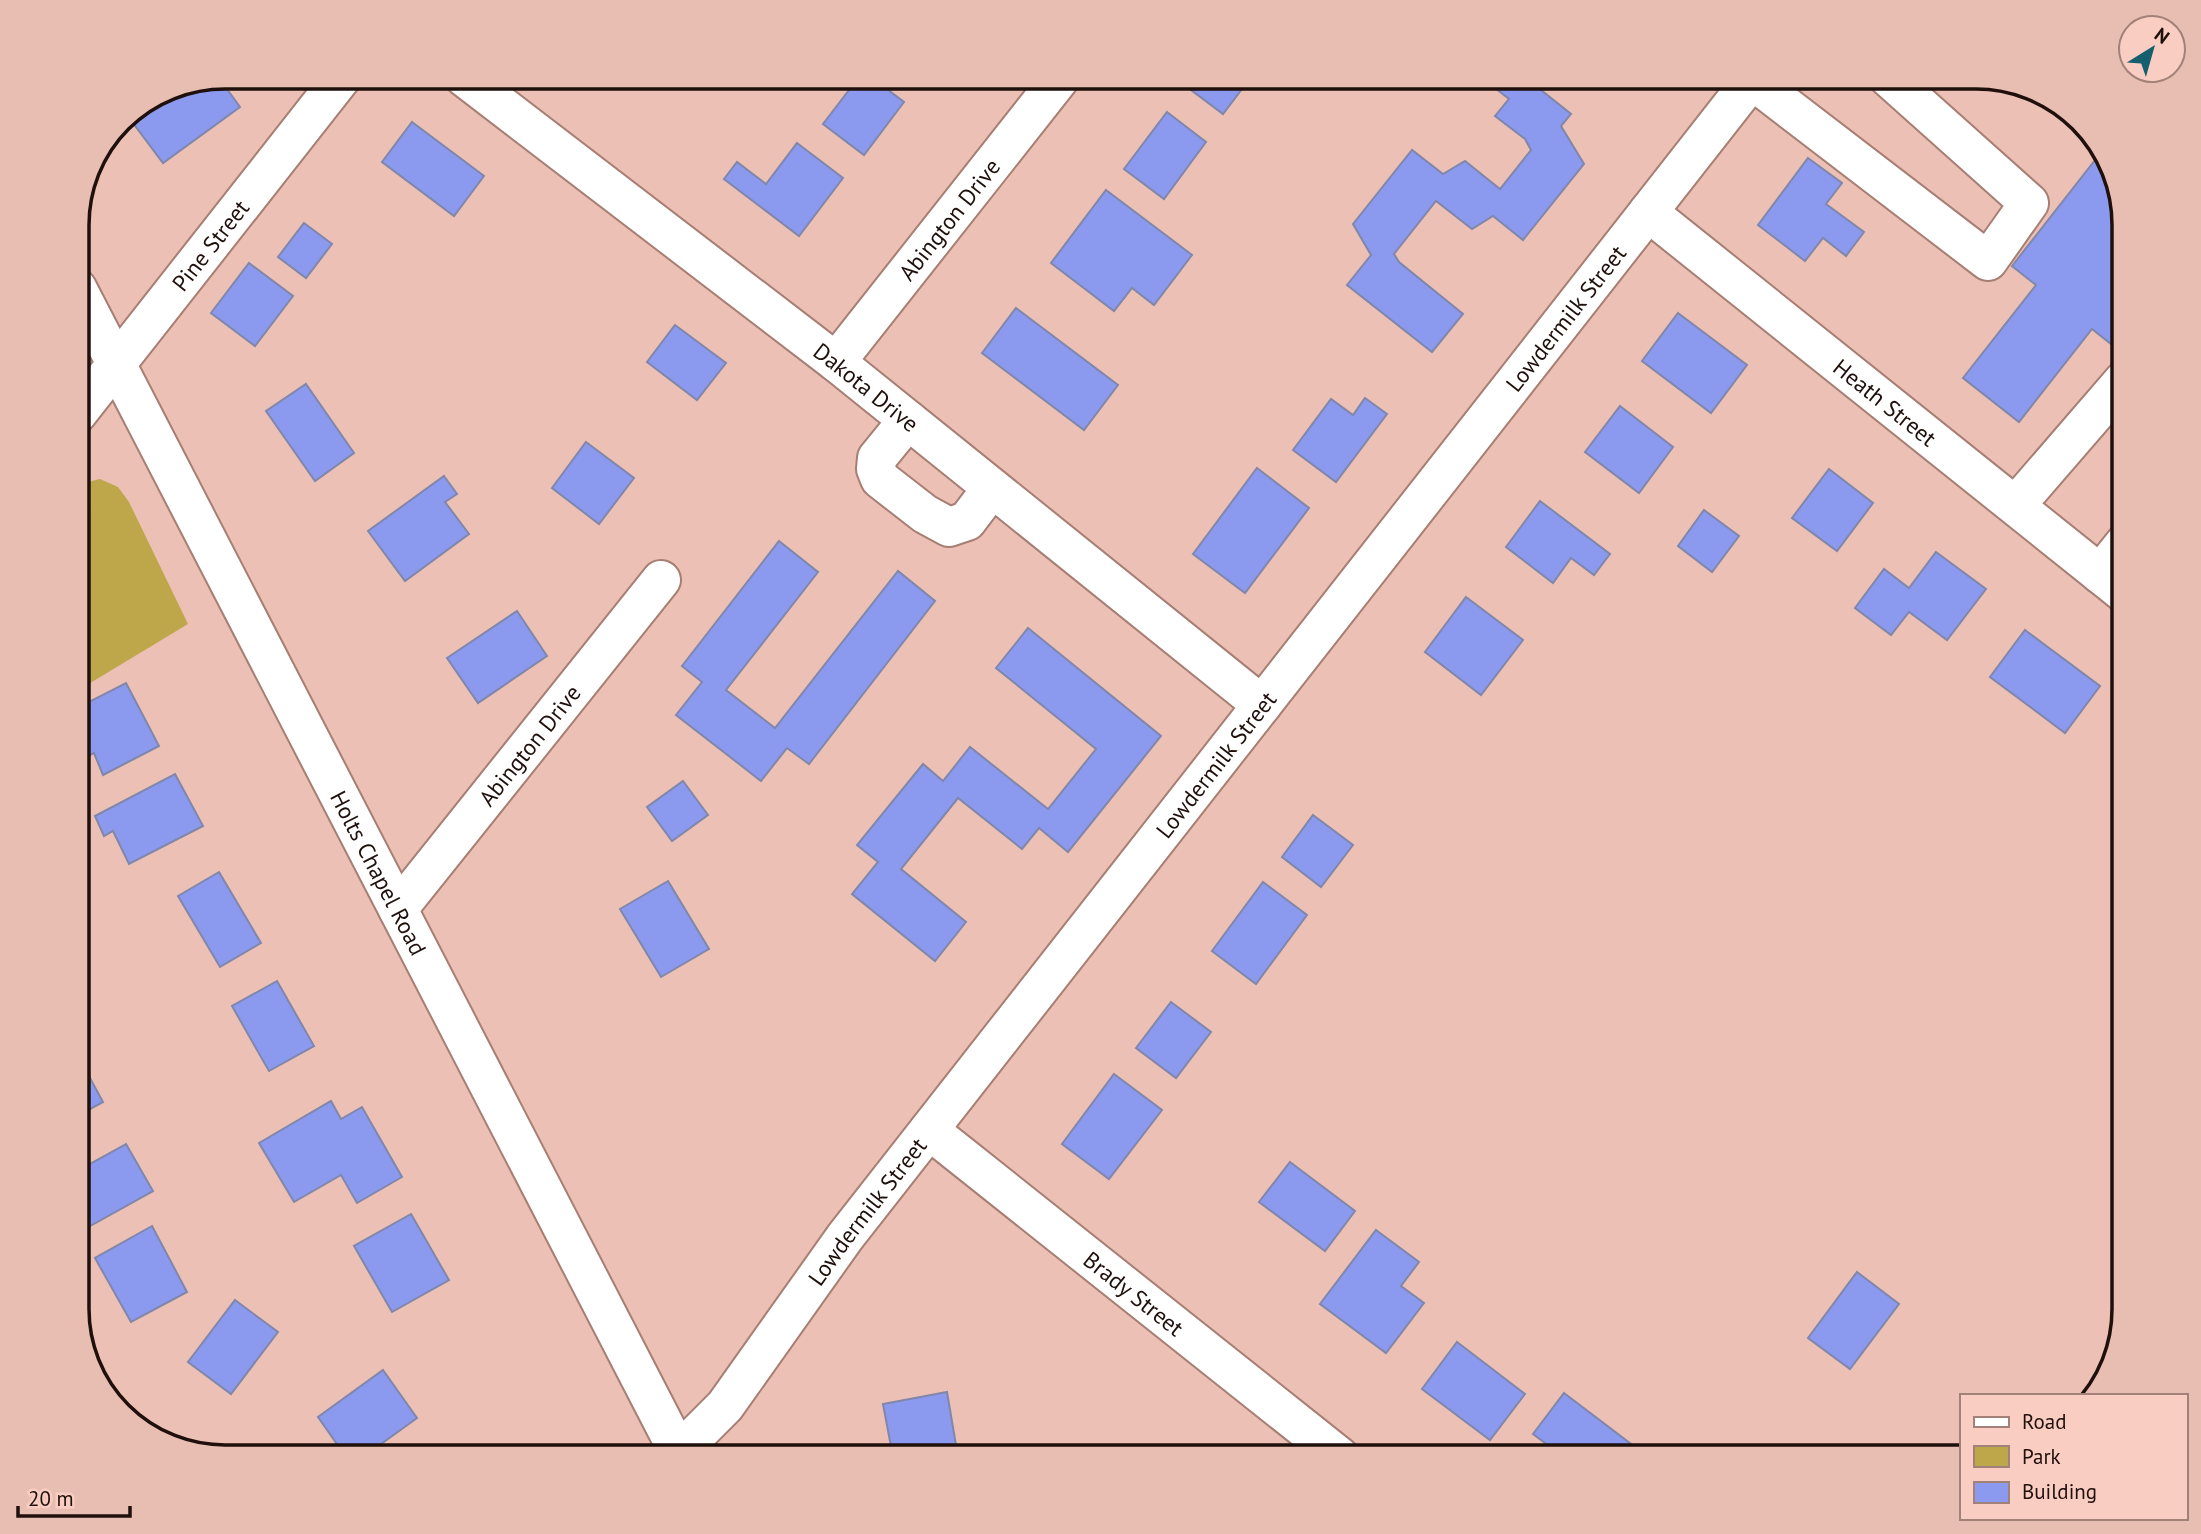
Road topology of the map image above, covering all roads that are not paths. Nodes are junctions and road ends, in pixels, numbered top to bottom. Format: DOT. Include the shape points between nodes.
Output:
graph roads {
  1 [pos="1745,89"];
  2 [pos="1766,89"];
  3 [pos="1901,89"];
  4 [pos="332,90"];
  5 [pos="481,90"];
  6 [pos="1052,90"];
  7 [pos="1648,212"];
  8 [pos="90,313"];
  9 [pos="836,362"];
  10 [pos="117,366"];
  11 [pos="2112,394"];
  12 [pos="90,398"];
  13 [pos="908,420"];
  14 [pos="992,488"];
  15 [pos="2016,505"];
  16 [pos="661,580"];
  17 [pos="2112,583"];
  18 [pos="1262,705"];
  19 [pos="398,909"];
  20 [pos="929,1130"];
  21 [pos="675,1445"];
  22 [pos="689,1445"];
  23 [pos="1325,1445"];
  1 -- 7 [label="street, Lowdermilk Street"];
  2 -- 3 [label="street" via="1988,261 2029,203"];
  4 -- 10 [label="street, Pine Street"];
  5 -- 9 [label="street, Dakota Drive"];
  6 -- 9 [label="street, Abington Drive"];
  7 -- 15 [label="street, Heath Street"];
  7 -- 18 [label="street, Lowdermilk Street"];
  8 -- 10 [label="street, Holts Chapel Road"];
  9 -- 13 [label="street, Dakota Drive"];
  10 -- 12 [label="street, Pine Street"];
  10 -- 19 [label="street, Holts Chapel Road"];
  11 -- 15 [label="street"];
  13 -- 14 [label="street, Dakota Drive"];
  13 -- 14 [label="street" via="877,458 880,479 949,527 967,521"];
  14 -- 18 [label="street, Dakota Drive"];
  15 -- 17 [label="street, Heath Street"];
  16 -- 19 [label="street, Abington Drive"];
  18 -- 20 [label="street, Lowdermilk Street"];
  19 -- 21 [label="street, Holts Chapel Road"];
  20 -- 22 [label="street, Lowdermilk Street" via="845,1237 725,1406"];
  20 -- 23 [label="street, Brady Street"];
}
